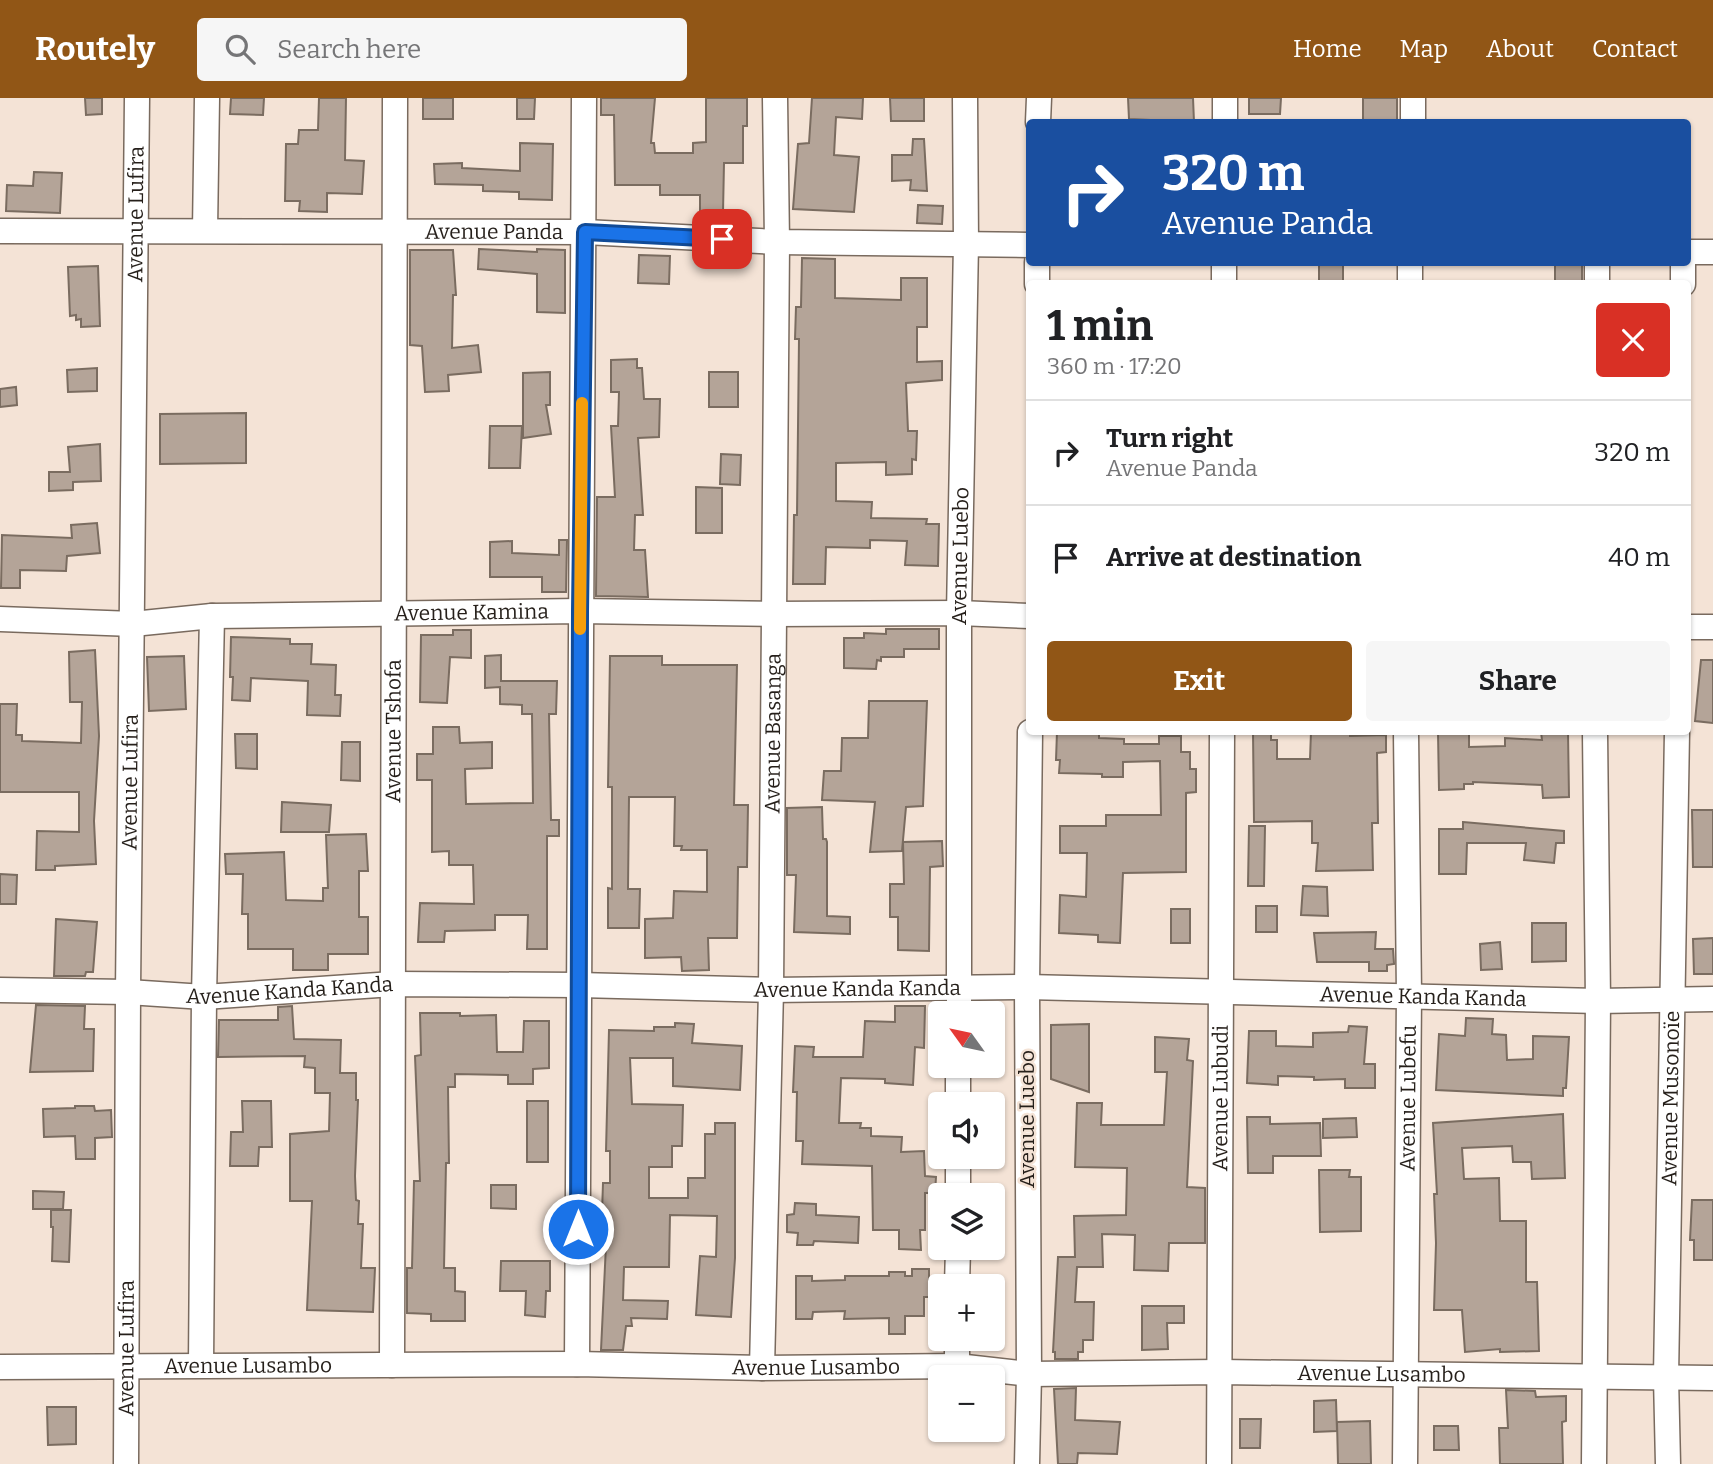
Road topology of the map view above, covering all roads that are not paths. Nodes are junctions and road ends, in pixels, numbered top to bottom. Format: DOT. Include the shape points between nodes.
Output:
graph roads {
  1 [pos="137,98"];
  2 [pos="207,98"];
  3 [pos="396,98"];
  4 [pos="584,98"];
  5 [pos="775,98"];
  6 [pos="965,98"];
  7 [pos="1039,98"];
  8 [pos="1225,98"];
  9 [pos="1413,98"];
  10 [pos="1038,119"];
  11 [pos="1225,119"];
  12 [pos="1413,119"];
  13 [pos="136,230"];
  14 [pos="205,230"];
  15 [pos="0,231"];
  16 [pos="396,231"];
  17 [pos="585,232"];
  18 [pos="776,242"];
  19 [pos="966,243"];
  20 [pos="1026,245"];
  21 [pos="1691,252"];
  22 [pos="1713,252"];
  23 [pos="580,611"];
  24 [pos="394,614"];
  25 [pos="773,614"];
  26 [pos="959,614"];
  27 [pos="212,616"];
  28 [pos="1026,616"];
  29 [pos="0,619"];
  30 [pos="133,624"];
  31 [pos="1691,627"];
  32 [pos="1713,627"];
  33 [pos="1030,735"];
  34 [pos="1222,735"];
  35 [pos="1406,735"];
  36 [pos="1595,735"];
  37 [pos="1677,735"];
  38 [pos="393,984"];
  39 [pos="579,985"];
  40 [pos="1027,986"];
  41 [pos="959,987"];
  42 [pos="0,990"];
  43 [pos="771,990"];
  44 [pos="1221,990"];
  45 [pos="128,992"];
  46 [pos="1409,995"];
  47 [pos="204,997"];
  48 [pos="1674,999"];
  49 [pos="1713,999"];
  50 [pos="959,1001"];
  51 [pos="1598,1001"];
  52 [pos="577,1364"];
  53 [pos="392,1365"];
  54 [pos="127,1366"];
  55 [pos="201,1366"];
  56 [pos="928,1366"];
  57 [pos="0,1367"];
  58 [pos="762,1368"];
  59 [pos="1005,1371"];
  60 [pos="1220,1372"];
  61 [pos="1029,1374"];
  62 [pos="1406,1376"];
  63 [pos="1595,1376"];
  64 [pos="1667,1377"];
  65 [pos="1713,1378"];
  66 [pos="126,1464"];
  67 [pos="1027,1464"];
  68 [pos="1219,1464"];
  69 [pos="1405,1464"];
  70 [pos="1594,1464"];
  71 [pos="1668,1464"];
  1 -- 13 [label="street, Avenue Lufira"];
  2 -- 14 [label="street"];
  3 -- 16 [label="street, Avenue Tshofa"];
  4 -- 17 [label="street"];
  5 -- 18 [label="street, Avenue Basanga"];
  6 -- 19 [label="street, Avenue Luebo"];
  7 -- 10 [label="street"];
  8 -- 11 [label="street"];
  9 -- 12 [label="street"];
  13 -- 14 [label="street, Avenue Panda"];
  13 -- 15 [label="street, Avenue Panda"];
  13 -- 30 [label="street, Avenue Lufira"];
  14 -- 16 [label="street, Avenue Panda"];
  16 -- 17 [label="street, Avenue Panda"];
  16 -- 24 [label="street, Avenue Tshofa"];
  17 -- 18 [label="street, Avenue Panda"];
  17 -- 23 [label="street"];
  18 -- 19 [label="street, Avenue Panda"];
  18 -- 25 [label="street, Avenue Basanga"];
  19 -- 20 [label="street, Avenue Panda"];
  19 -- 26 [label="street, Avenue Luebo"];
  21 -- 22 [label="street"];
  23 -- 24 [label="street, Avenue Kamina"];
  23 -- 25 [label="street, Avenue Kamina"];
  23 -- 39 [label="street"];
  24 -- 27 [label="street, Avenue Kamina"];
  24 -- 38 [label="street, Avenue Tshofa"];
  25 -- 26 [label="street, Avenue Kamina"];
  25 -- 43 [label="street, Avenue Basanga"];
  26 -- 28 [label="street, Avenue Kamina"];
  26 -- 41 [label="street, Avenue Luebo"];
  27 -- 30 [label="street, Avenue Kamina"];
  27 -- 47 [label="street"];
  29 -- 30 [label="street, Avenue Kamina"];
  30 -- 45 [label="street, Avenue Lufira"];
  31 -- 32 [label="street"];
  33 -- 40 [label="street, Avenue Luebo"];
  34 -- 44 [label="street, Avenue Lubudi"];
  35 -- 46 [label="street, Avenue Lubefu"];
  36 -- 51 [label="street"];
  37 -- 48 [label="street, Avenue Musonoïe"];
  38 -- 39 [label="street, Avenue Kanda Kanda"];
  38 -- 47 [label="street, Avenue Kanda Kanda"];
  38 -- 53 [label="street, Avenue Tshofa"];
  39 -- 43 [label="street, Avenue Kanda Kanda"];
  39 -- 52 [label="street"];
  40 -- 41 [label="street, Avenue Kanda Kanda"];
  40 -- 44 [label="street, Avenue Kanda Kanda"];
  40 -- 61 [label="street, Avenue Luebo"];
  41 -- 43 [label="street, Avenue Kanda Kanda"];
  41 -- 50 [label="street, Avenue Luebo"];
  42 -- 45 [label="street, Avenue Kanda Kanda"];
  43 -- 58 [label="street, Avenue Basanga"];
  44 -- 46 [label="street, Avenue Kanda Kanda"];
  44 -- 60 [label="street, Avenue Lubudi"];
  45 -- 47 [label="street, Avenue Kanda Kanda"];
  45 -- 54 [label="street, Avenue Lufira"];
  46 -- 51 [label="street, Avenue Kanda Kanda"];
  46 -- 62 [label="street, Avenue Lubefu"];
  47 -- 55 [label="street"];
  48 -- 49 [label="street, Avenue Kanda Kanda"];
  48 -- 51 [label="street, Avenue Kanda Kanda"];
  48 -- 64 [label="street, Avenue Musonoïe"];
  51 -- 63 [label="street"];
  52 -- 53 [label="street, Avenue Lusambo"];
  52 -- 58 [label="street, Avenue Lusambo"];
  53 -- 55 [label="street, Avenue Lusambo"];
  54 -- 55 [label="street, Avenue Lusambo"];
  54 -- 57 [label="street, Avenue Lusambo"];
  54 -- 66 [label="street, Avenue Lufira"];
  56 -- 58 [label="street, Avenue Lusambo"];
  59 -- 61 [label="street, Avenue Lusambo"];
  60 -- 61 [label="street, Avenue Lusambo"];
  60 -- 62 [label="street, Avenue Lusambo"];
  60 -- 68 [label="street, Avenue Lubudi"];
  61 -- 67 [label="street, Avenue Luebo"];
  62 -- 63 [label="street, Avenue Lusambo"];
  62 -- 69 [label="street, Avenue Lubefu"];
  63 -- 64 [label="street, Avenue Lusambo"];
  63 -- 70 [label="street"];
  64 -- 65 [label="street, Avenue Lusambo"];
  64 -- 71 [label="street, Avenue Musonoïe"];
}
